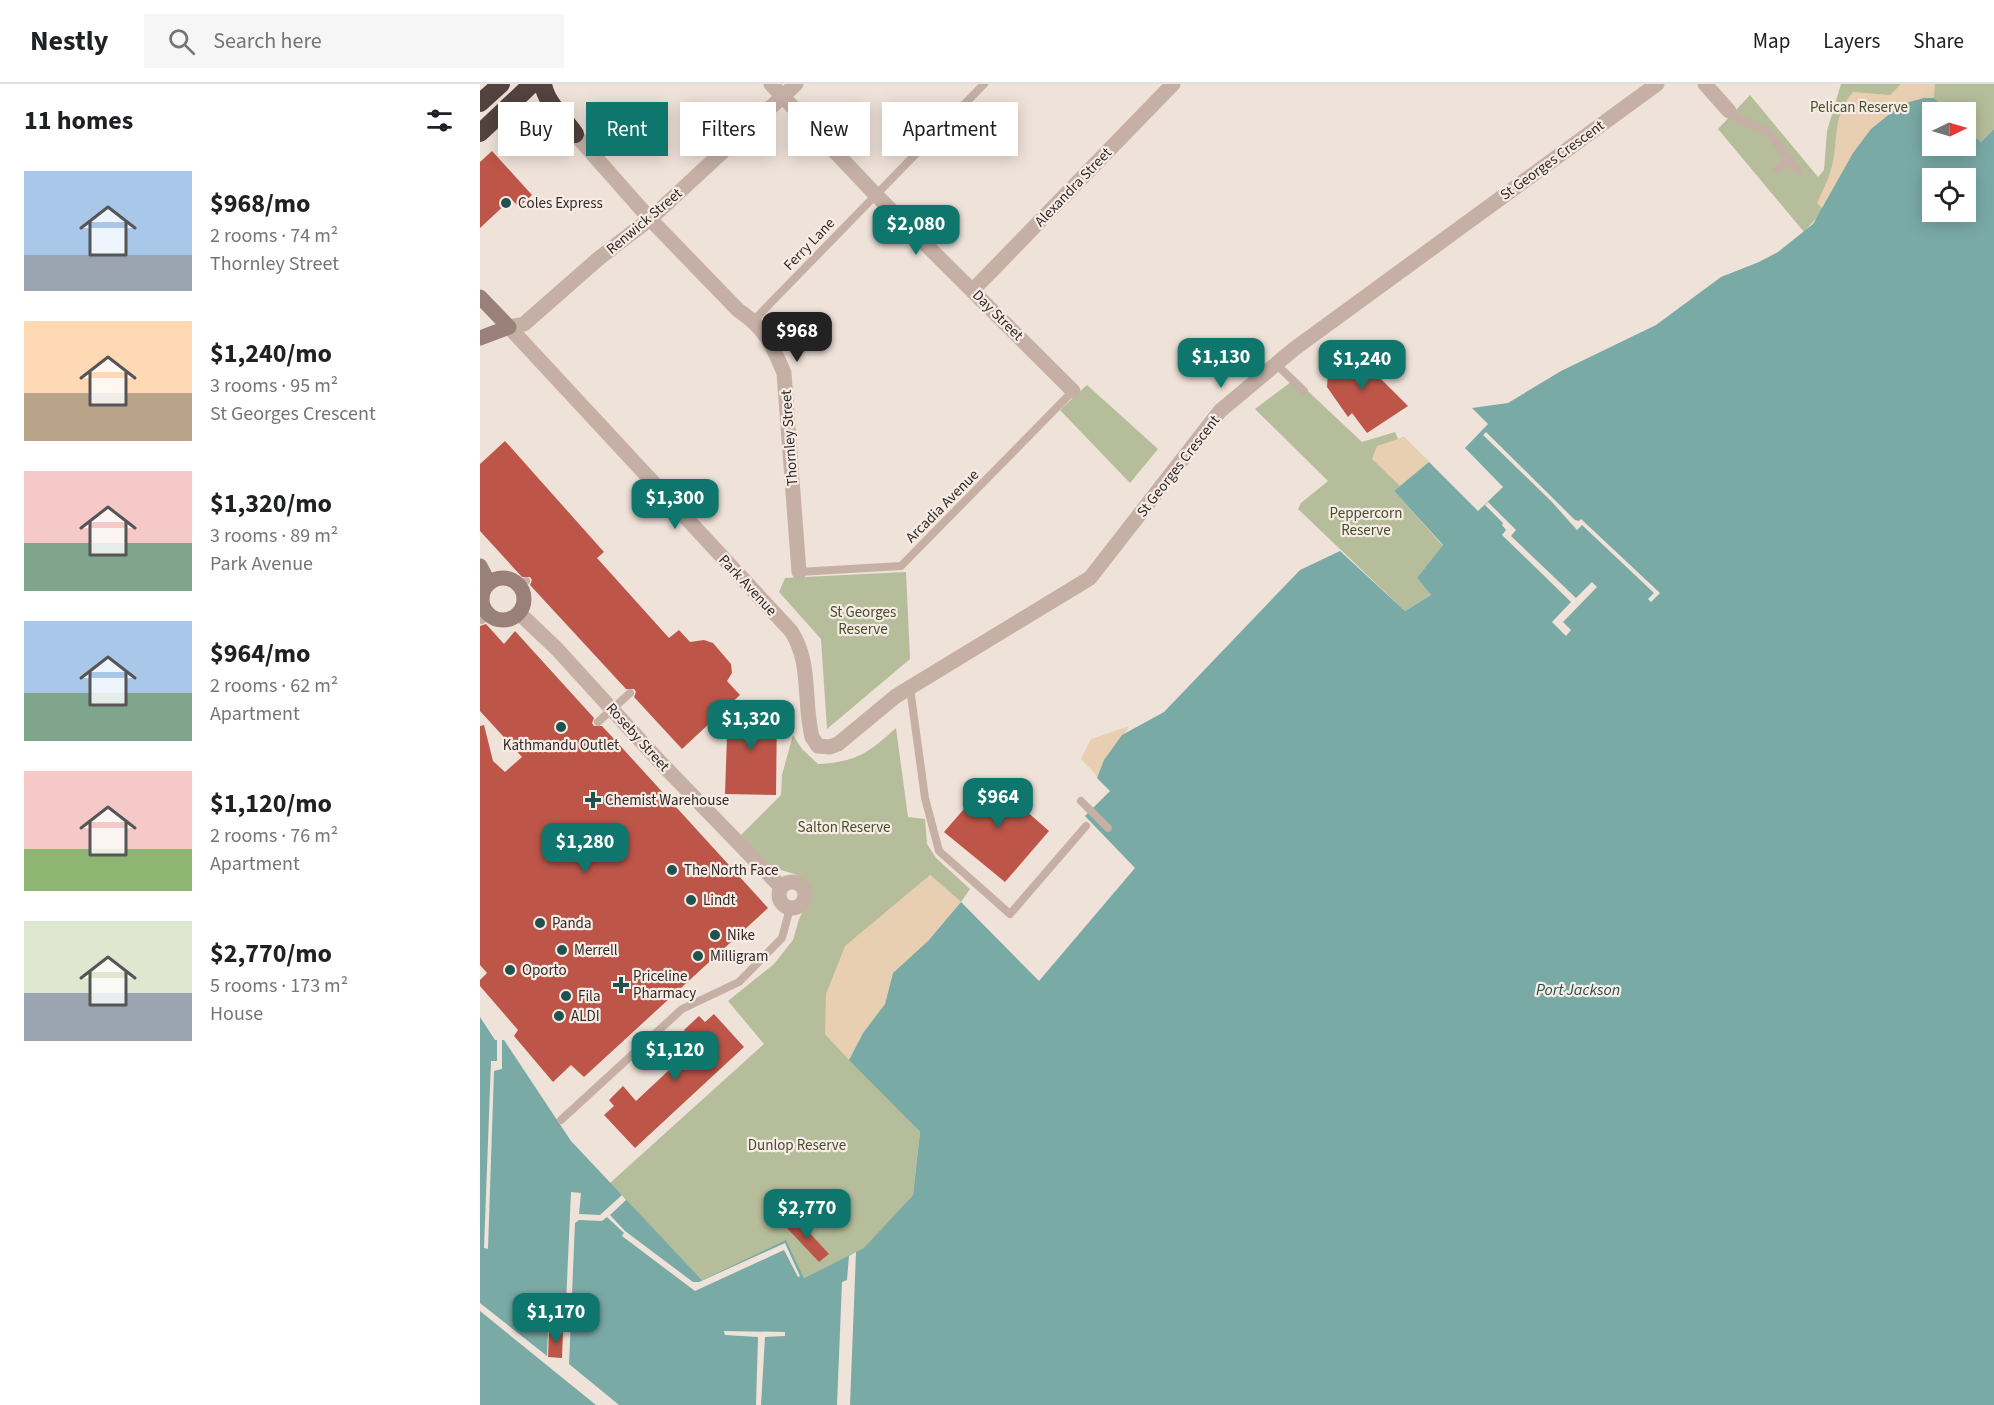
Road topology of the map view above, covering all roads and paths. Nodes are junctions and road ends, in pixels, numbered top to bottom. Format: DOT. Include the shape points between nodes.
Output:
graph roads {
  1 [pos="501,84"];
  2 [pos="532,84"];
  3 [pos="543,84"];
  4 [pos="771,84"];
  5 [pos="796,84"];
  6 [pos="984,84"];
  7 [pos="1173,84"];
  8 [pos="1657,84"];
  9 [pos="1705,84"];
  10 [pos="783,98"];
  11 [pos="480,103"];
  12 [pos="1729,111"];
  13 [pos="480,133"];
  14 [pos="575,134"];
  15 [pos="1789,159"];
  16 [pos="1777,169"];
  17 [pos="1798,171"];
  18 [pos="875,194"];
  19 [pos="650,219"];
  20 [pos="973,290"];
  21 [pos="480,297"];
  22 [pos="754,320"];
  23 [pos="509,327"];
  24 [pos="480,338"];
  25 [pos="1276,364"];
  26 [pos="1073,391"];
  27 [pos="1304,391"];
  28 [pos="480,566"];
  29 [pos="799,572"];
  30 [pos="489,583"];
  31 [pos="519,613"];
  32 [pos="910,688"];
  33 [pos="630,693"];
  34 [pos="598,722"];
  35 [pos="814,743"];
  36 [pos="1081,801"];
  37 [pos="1086,826"];
  38 [pos="1108,828"];
  39 [pos="781,887"];
  40 [pos="790,908"];
  41 [pos="561,1120"];
  1 -- 11 [label="highway"];
  2 -- 13 [label="highway"];
  3 -- 14 [label="highway" via="548,100"];
  4 -- 10 [label="street, Day Street"];
  5 -- 10 [label="street, Renwick Street"];
  6 -- 18 [label="lane, Ferry Lane"];
  7 -- 20 [label="street, Alexandra Street"];
  8 -- 25 [label="street, St Georges Crescent"];
  9 -- 12 [label="street"];
  10 -- 18 [label="street, Day Street"];
  10 -- 19 [label="street, Renwick Street"];
  12 -- 15 [label="lane" via="1768,132"];
  14 -- 19 [label="street, Thornley Street"];
  15 -- 16 [label="lane"];
  15 -- 17 [label="lane"];
  18 -- 20 [label="street, Day Street"];
  18 -- 22 [label="lane, Ferry Lane"];
  19 -- 22 [label="street, Thornley Street" via="738,310"];
  19 -- 23 [label="street, Renwick Street" via="524,324"];
  20 -- 26 [label="street, Day Street"];
  21 -- 23 [label="street, Park Avenue"];
  22 -- 29 [label="street, Thornley Street" via="773,346 784,373"];
  23 -- 24 [label="street, Renwick Street"];
  23 -- 35 [label="street, Park Avenue" via="791,631 803,658"];
  25 -- 27 [label="lane"];
  25 -- 32 [label="street, St Georges Crescent" via="1220,411 1090,578"];
  26 -- 29 [label="lane, Arcadia Avenue" via="901,566"];
  28 -- 30 [label="street"];
  30 -- 31 [label="street" via="508,579 523,584"];
  30 -- 31 [label="street" via="482,595 485,617 500,620"];
  31 -- 39 [label="street, Roseby Street"];
  32 -- 35 [label="street, St Georges Crescent" via="834,746 821,748"];
  32 -- 37 [label="lane" via="926,798 939,851 1010,914"];
  33 -- 34 [label="lane, bridge"];
  36 -- 38 [label="lane"];
  39 -- 40 [label="street, Roseby Street" via="780,900"];
  39 -- 40 [label="street" via="794,882 805,891 802,903"];
  40 -- 41 [label="lane" via="782,938 739,982 682,1009"];
}
